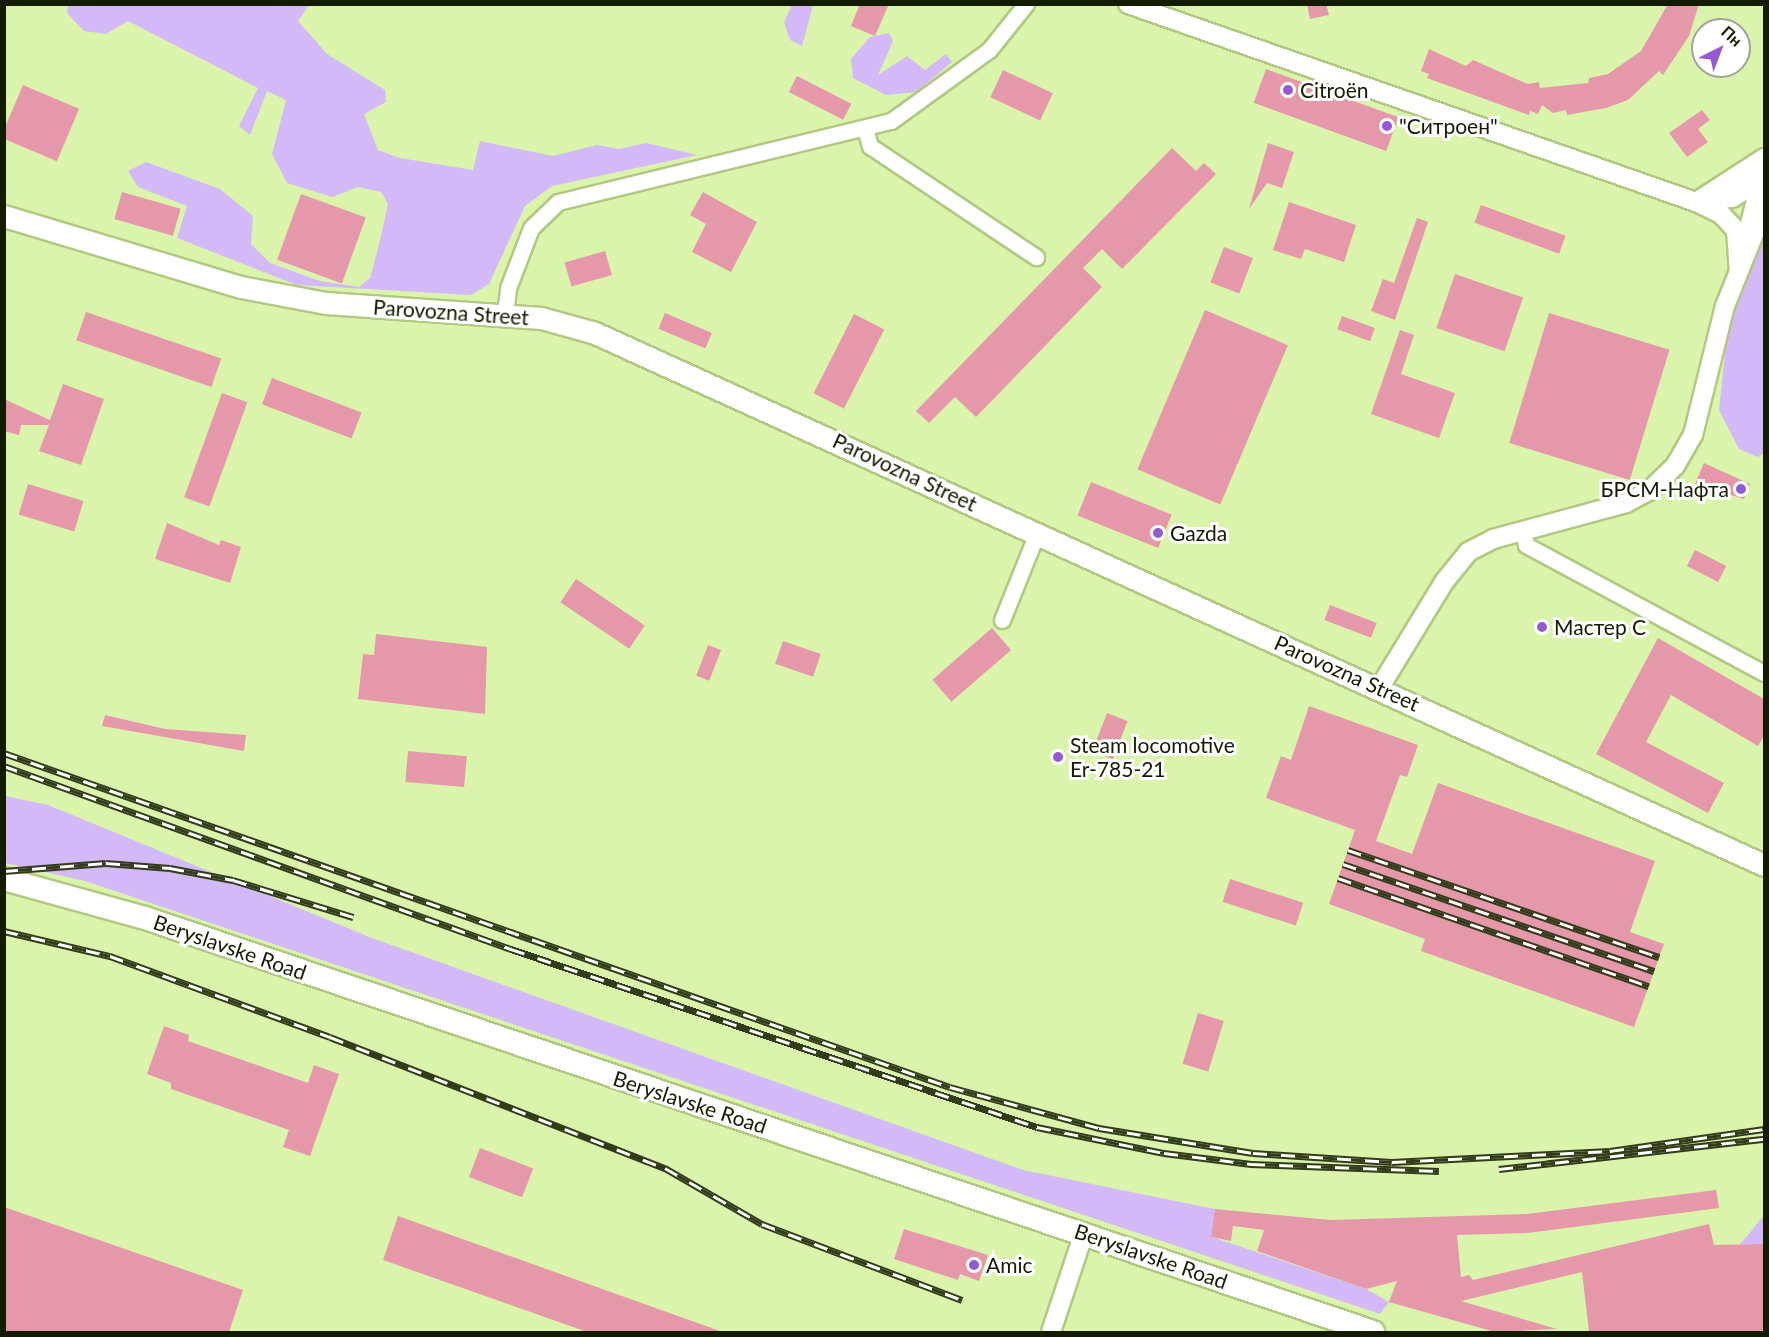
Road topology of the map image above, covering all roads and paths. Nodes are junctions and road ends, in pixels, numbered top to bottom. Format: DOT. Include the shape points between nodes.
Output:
graph roads {
  1 [pos="1026,4"];
  2 [pos="1128,4"];
  3 [pos="866,132"];
  4 [pos="1764,146"];
  5 [pos="1761,170"];
  6 [pos="1696,202"];
  7 [pos="1764,209"];
  8 [pos="4,216"];
  9 [pos="1036,257"];
  10 [pos="1739,269"];
  11 [pos="505,314"];
  12 [pos="1037,532"];
  13 [pos="1524,534"];
  14 [pos="1002,620"];
  15 [pos="1764,673"];
  16 [pos="1380,687"];
  17 [pos="1764,865"];
  18 [pos="4,879"];
  19 [pos="1084,1233"];
  20 [pos="1051,1332"];
  21 [pos="1373,1332"];
  1 -- 3 [label="street" via="989,50 909,111"];
  2 -- 6 [label="street"];
  3 -- 9 [label="street" via="870,146"];
  3 -- 11 [label="street" via="767,147 558,202 531,228 508,288"];
  4 -- 5 [label="street"];
  5 -- 6 [label="street" via="1732,198"];
  5 -- 10 [label="street"];
  6 -- 10 [label="street" via="1722,214 1736,230"];
  7 -- 10 [label="street"];
  8 -- 11 [label="main road, Parovozna Street" via="241,287 327,303"];
  10 -- 13 [label="street" via="1725,306 1693,435 1675,466 1626,503"];
  11 -- 12 [label="main road, Parovozna Street" via="595,333"];
  12 -- 14 [label="street"];
  12 -- 16 [label="main road, Parovozna Street"];
  13 -- 15 [label="street" via="1526,545"];
  13 -- 16 [label="street" via="1492,539 1468,552 1443,582"];
  16 -- 17 [label="main road, Parovozna Street"];
  18 -- 19 [label="main road, Beryslavske Road" via="145,918"];
  19 -- 20 [label="street"];
  19 -- 21 [label="main road, Beryslavske Road"];
}
